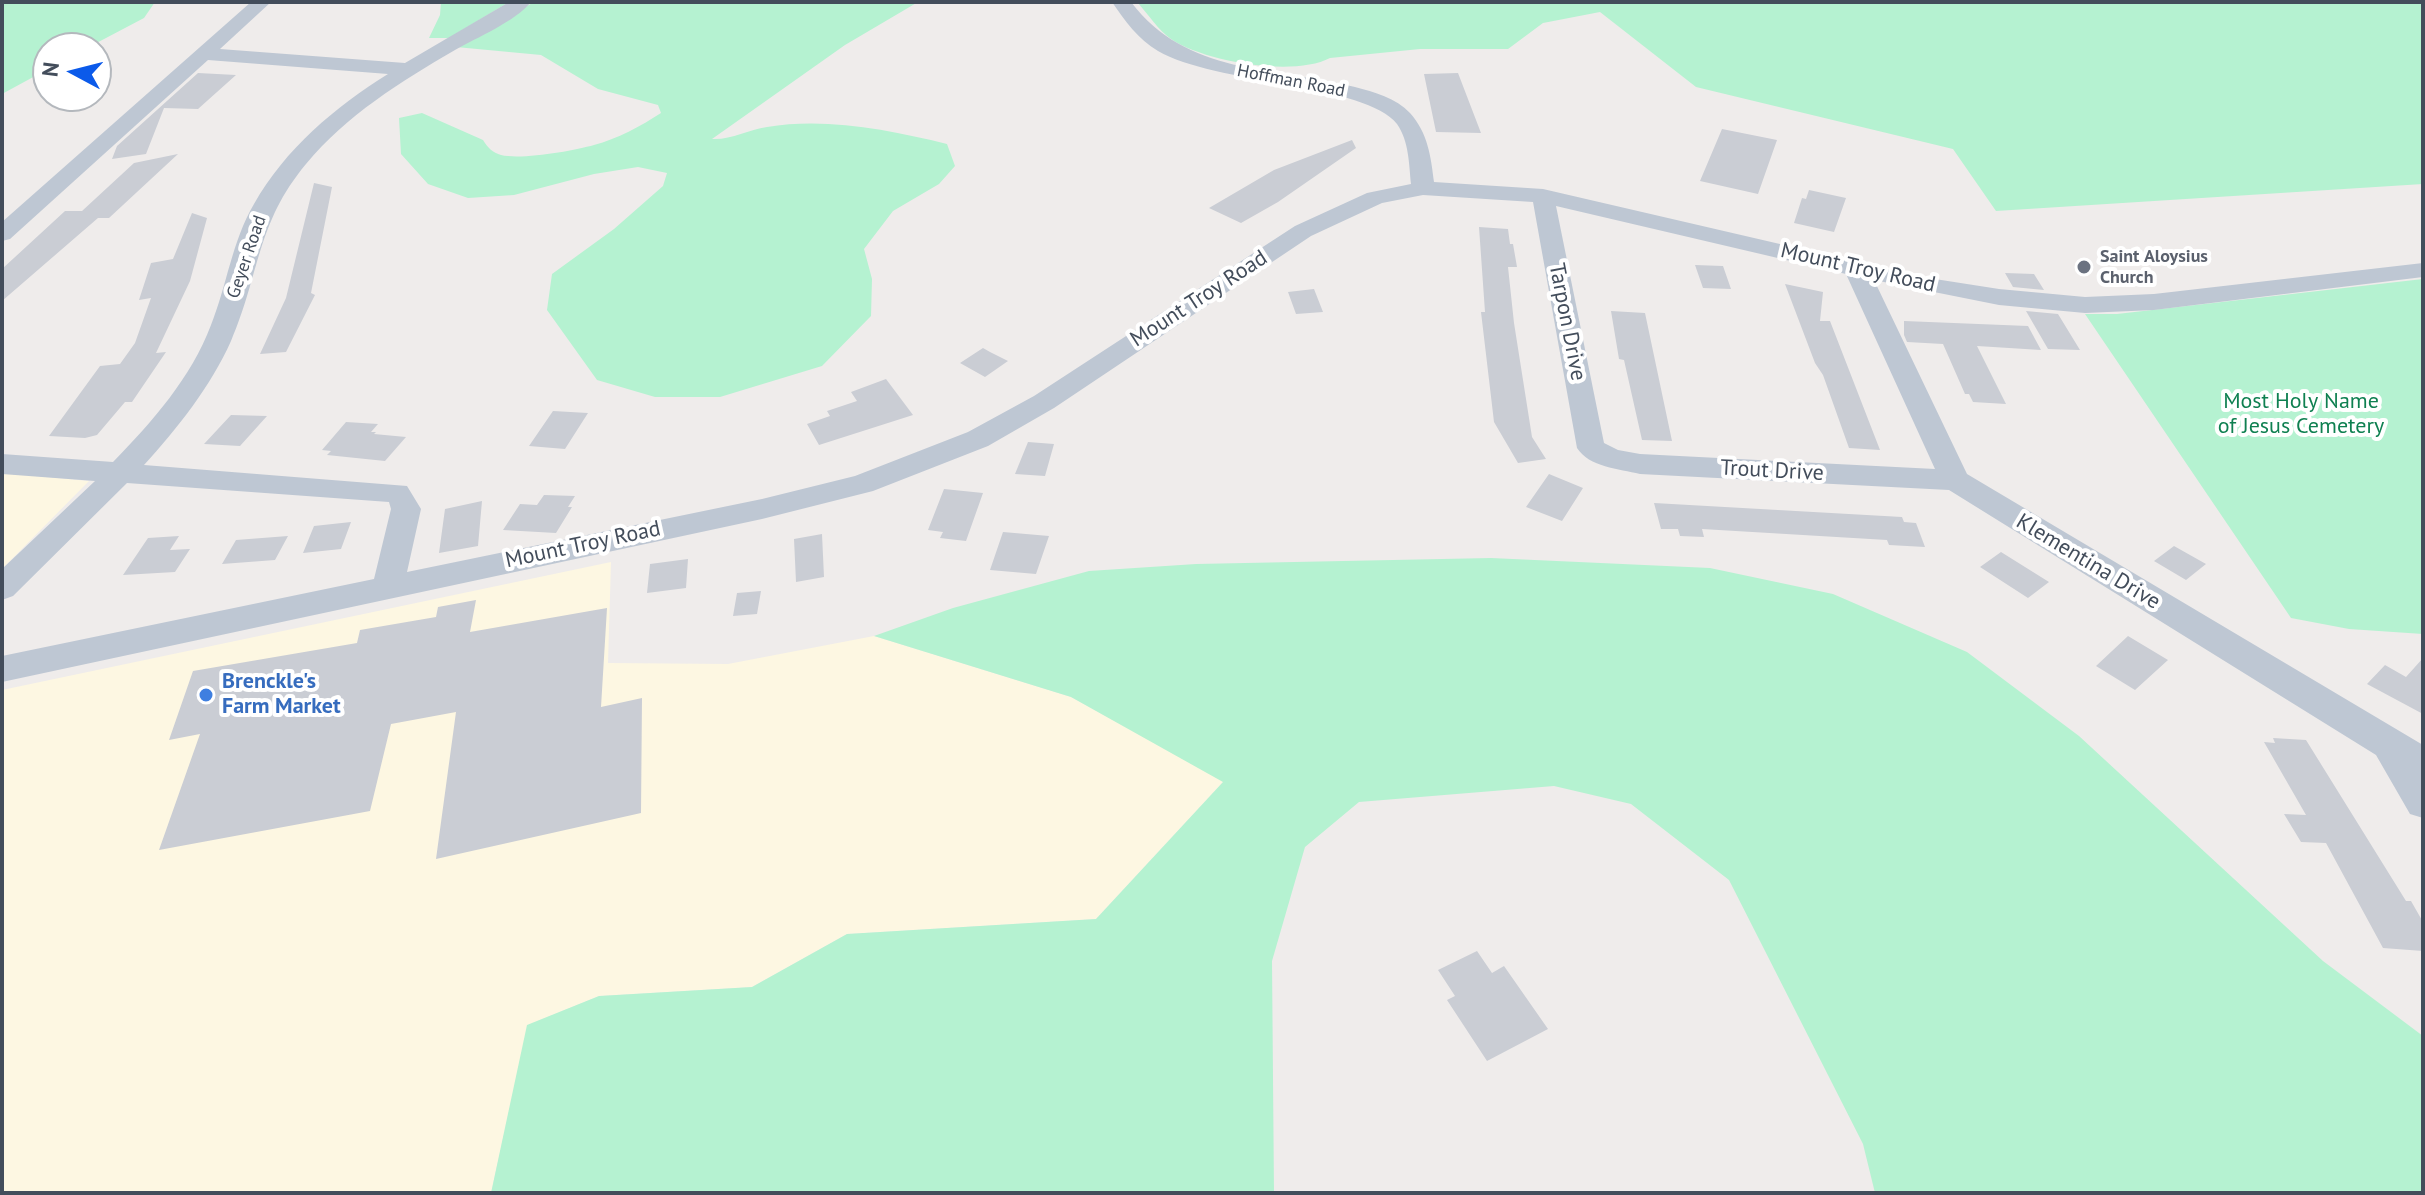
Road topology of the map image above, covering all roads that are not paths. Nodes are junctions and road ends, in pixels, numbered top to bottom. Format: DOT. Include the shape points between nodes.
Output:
graph roads {
  1 [pos="262,2"];
  2 [pos="522,2"];
  3 [pos="1121,2"];
  4 [pos="204,54"];
  5 [pos="406,69"];
  6 [pos="1423,188"];
  7 [pos="1543,196"];
  8 [pos="2,234"];
  9 [pos="1856,268"];
  10 [pos="2423,270"];
  11 [pos="1591,448"];
  12 [pos="2,464"];
  13 [pos="119,471"];
  14 [pos="1955,480"];
  15 [pos="388,585"];
  16 [pos="2,588"];
  17 [pos="2,669"];
  18 [pos="2389,745"];
  19 [pos="2423,762"];
  20 [pos="2423,803"];
  1 -- 4 [label="street"];
  2 -- 5 [label="street, Geyer Road"];
  3 -- 6 [label="street, Hoffman Road" via="1155,41 1178,54 1335,88 1375,100 1402,116 1414,135"];
  4 -- 5 [label="street"];
  4 -- 8 [label="street"];
  5 -- 13 [label="street, Geyer Road" via="335,120 291,169 262,211 210,357 170,419"];
  6 -- 7 [label="street, Mount Troy Road"];
  6 -- 15 [label="street, Mount Troy Road" via="1375,198 1303,231 1031,409 978,439 863,484"];
  7 -- 9 [label="street, Mount Troy Road"];
  7 -- 11 [label="street, Tarpon Drive"];
  9 -- 10 [label="street, Mount Troy Road" via="1999,297 2085,305 2154,302"];
  9 -- 14 [label="street"];
  11 -- 14 [label="street, Trout Drive" via="1640,464"];
  12 -- 13 [label="street"];
  13 -- 15 [label="street" via="397,493 406,509"];
  13 -- 16 [label="street, Geyer Road"];
  14 -- 18 [label="street, Klementina Drive"];
  15 -- 17 [label="street, Mount Troy Road"];
  18 -- 19 [label="street, Klementina Drive"];
  18 -- 20 [label="street"];
}
